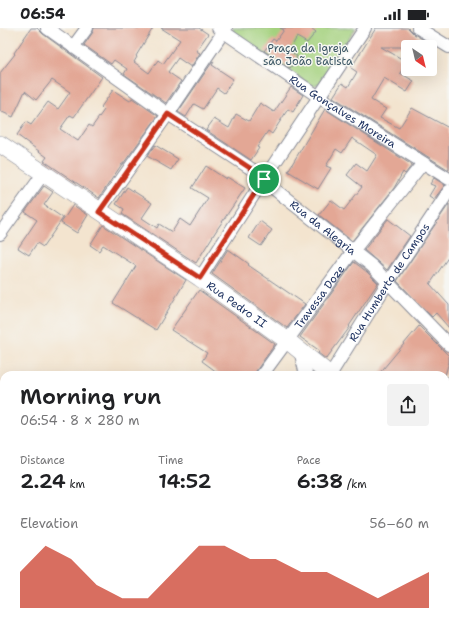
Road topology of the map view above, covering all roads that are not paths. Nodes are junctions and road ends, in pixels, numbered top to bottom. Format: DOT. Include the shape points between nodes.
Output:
graph roads {
  1 [pos="46,28"];
  2 [pos="87,28"];
  3 [pos="365,28"];
  4 [pos="418,28"];
  5 [pos="223,29"];
  6 [pos="73,47"];
  7 [pos="449,47"];
  8 [pos="319,97"];
  9 [pos="168,114"];
  10 [pos="0,144"];
  11 [pos="423,163"];
  12 [pos="43,174"];
  13 [pos="264,179"];
  14 [pos="449,179"];
  15 [pos="449,191"];
  16 [pos="99,212"];
  17 [pos="0,234"];
  18 [pos="353,251"];
  19 [pos="200,278"];
  20 [pos="388,282"];
  21 [pos="449,345"];
  22 [pos="294,346"];
  23 [pos="266,371"];
  24 [pos="304,371"];
  25 [pos="325,371"];
  26 [pos="332,371"];
  1 -- 6 [label="street, Rua da Alegria"];
  2 -- 6 [label="street"];
  3 -- 8 [label="street"];
  4 -- 7 [label="street"];
  5 -- 8 [label="street, Rua Gonçalves Moreira"];
  5 -- 9 [label="street"];
  6 -- 9 [label="street, Rua da Alegria"];
  8 -- 11 [label="street, Rua Gonçalves Moreira"];
  8 -- 13 [label="street"];
  9 -- 13 [label="street, Rua da Alegria"];
  9 -- 16 [label="street"];
  10 -- 12 [label="street, Rua Pedro II"];
  11 -- 14 [label="street, Rua Gonçalves Moreira"];
  11 -- 18 [label="street, Travessa Doze"];
  12 -- 16 [label="street, Rua Pedro II"];
  12 -- 17 [label="street"];
  13 -- 18 [label="street, Rua da Alegria"];
  13 -- 19 [label="street"];
  15 -- 20 [label="street, Rua Humberto de Campos"];
  16 -- 19 [label="street, Rua Pedro II"];
  18 -- 20 [label="street, Rua da Alegria"];
  18 -- 22 [label="street, Travessa Doze"];
  19 -- 22 [label="street, Rua Pedro II"];
  20 -- 21 [label="street, Rua da Alegria"];
  20 -- 26 [label="street, Rua Humberto de Campos"];
  22 -- 23 [label="street, Travessa Doze"];
  22 -- 24 [label="street"];
  22 -- 25 [label="street, Rua Pedro II"];
}
